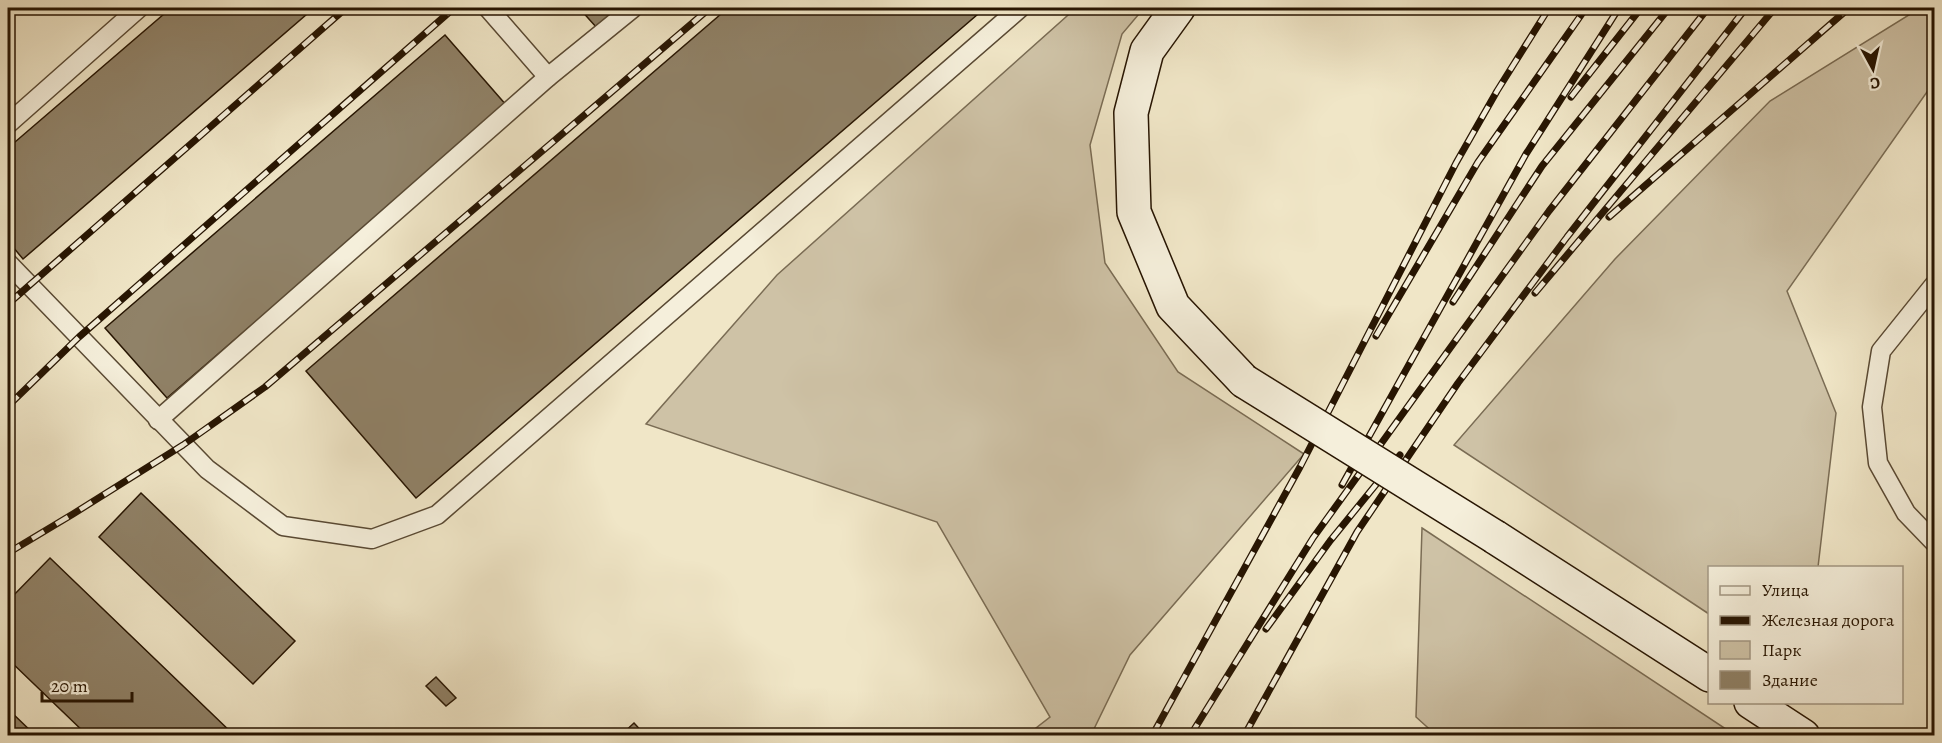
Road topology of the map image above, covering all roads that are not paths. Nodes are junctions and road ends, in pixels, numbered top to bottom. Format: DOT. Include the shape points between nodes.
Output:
graph roads {
  1 [pos="139,8"];
  2 [pos="488,8"];
  3 [pos="633,8"];
  4 [pos="1020,8"];
  5 [pos="1178,8"];
  6 [pos="548,77"];
  7 [pos="8,124"];
  8 [pos="8,264"];
  9 [pos="1935,285"];
  10 [pos="158,420"];
  11 [pos="1935,542"];
  12 [pos="1708,674"];
  13 [pos="1754,704"];
  14 [pos="1803,735"];
  1 -- 7 [label="lane"];
  2 -- 6 [label="lane"];
  3 -- 6 [label="lane"];
  4 -- 10 [label="lane" via="437,515 372,539 283,526 207,470"];
  5 -- 12 [label="main road, bridge" via="1148,51 1131,113 1134,212 1173,306 1244,381"];
  6 -- 10 [label="lane"];
  8 -- 10 [label="lane"];
  9 -- 11 [label="lane" via="1881,351 1872,407 1878,464 1906,513"];
  13 -- 14 [label="main road"];
}
